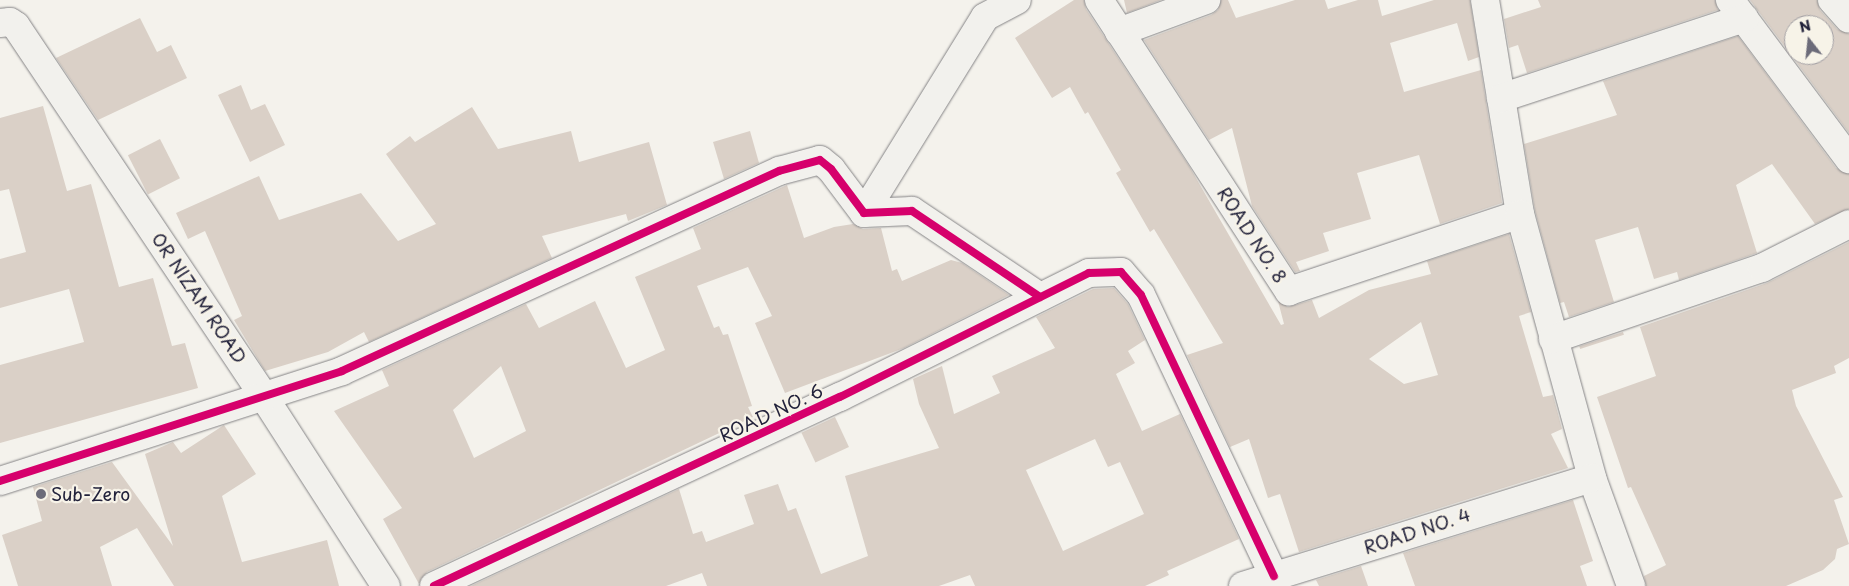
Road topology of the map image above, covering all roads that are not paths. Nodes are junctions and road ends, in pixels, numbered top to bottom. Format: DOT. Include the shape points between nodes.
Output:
graph roads {
  1 [pos="1017,0"];
  2 [pos="1098,0"];
  3 [pos="1206,0"];
  4 [pos="1486,0"];
  5 [pos="1832,0"];
  6 [pos="1737,9"];
  7 [pos="1849,19"];
  8 [pos="1,22"];
  9 [pos="1119,32"];
  10 [pos="1501,98"];
  11 [pos="1849,159"];
  12 [pos="864,213"];
  13 [pos="1520,214"];
  14 [pos="1849,224"];
  15 [pos="1040,297"];
  16 [pos="1553,339"];
  17 [pos="264,397"];
  18 [pos="1592,478"];
  19 [pos="0,481"];
  20 [pos="1274,576"];
  21 [pos="386,586"];
  22 [pos="434,586"];
  23 [pos="1243,586"];
  24 [pos="1631,586"];
  1 -- 12 [label="street" via="985,17"];
  2 -- 9 [label="street, ROAD NO. 8"];
  3 -- 9 [label="street"];
  4 -- 10 [label="street"];
  5 -- 7 [label="street"];
  6 -- 10 [label="street"];
  6 -- 11 [label="street"];
  8 -- 17 [label="street, OR NIZAM ROAD" via="16,26"];
  9 -- 13 [label="street, ROAD NO. 8" via="1289,291"];
  10 -- 13 [label="street"];
  12 -- 15 [label="street" via="912,211"];
  12 -- 17 [label="street" via="831,169 820,160 778,171 342,372"];
  13 -- 16 [label="street"];
  14 -- 16 [label="street" via="1762,268"];
  15 -- 20 [label="street, ROAD NO. 6" via="1089,273 1121,272 1142,295"];
  15 -- 22 [label="street, ROAD NO. 6" via="814,409"];
  16 -- 18 [label="street"];
  17 -- 19 [label="street"];
  17 -- 21 [label="street, OR NIZAM ROAD"];
  18 -- 20 [label="street, ROAD NO. 4"];
  18 -- 24 [label="street"];
  20 -- 23 [label="street, ROAD NO. 4"];
}
